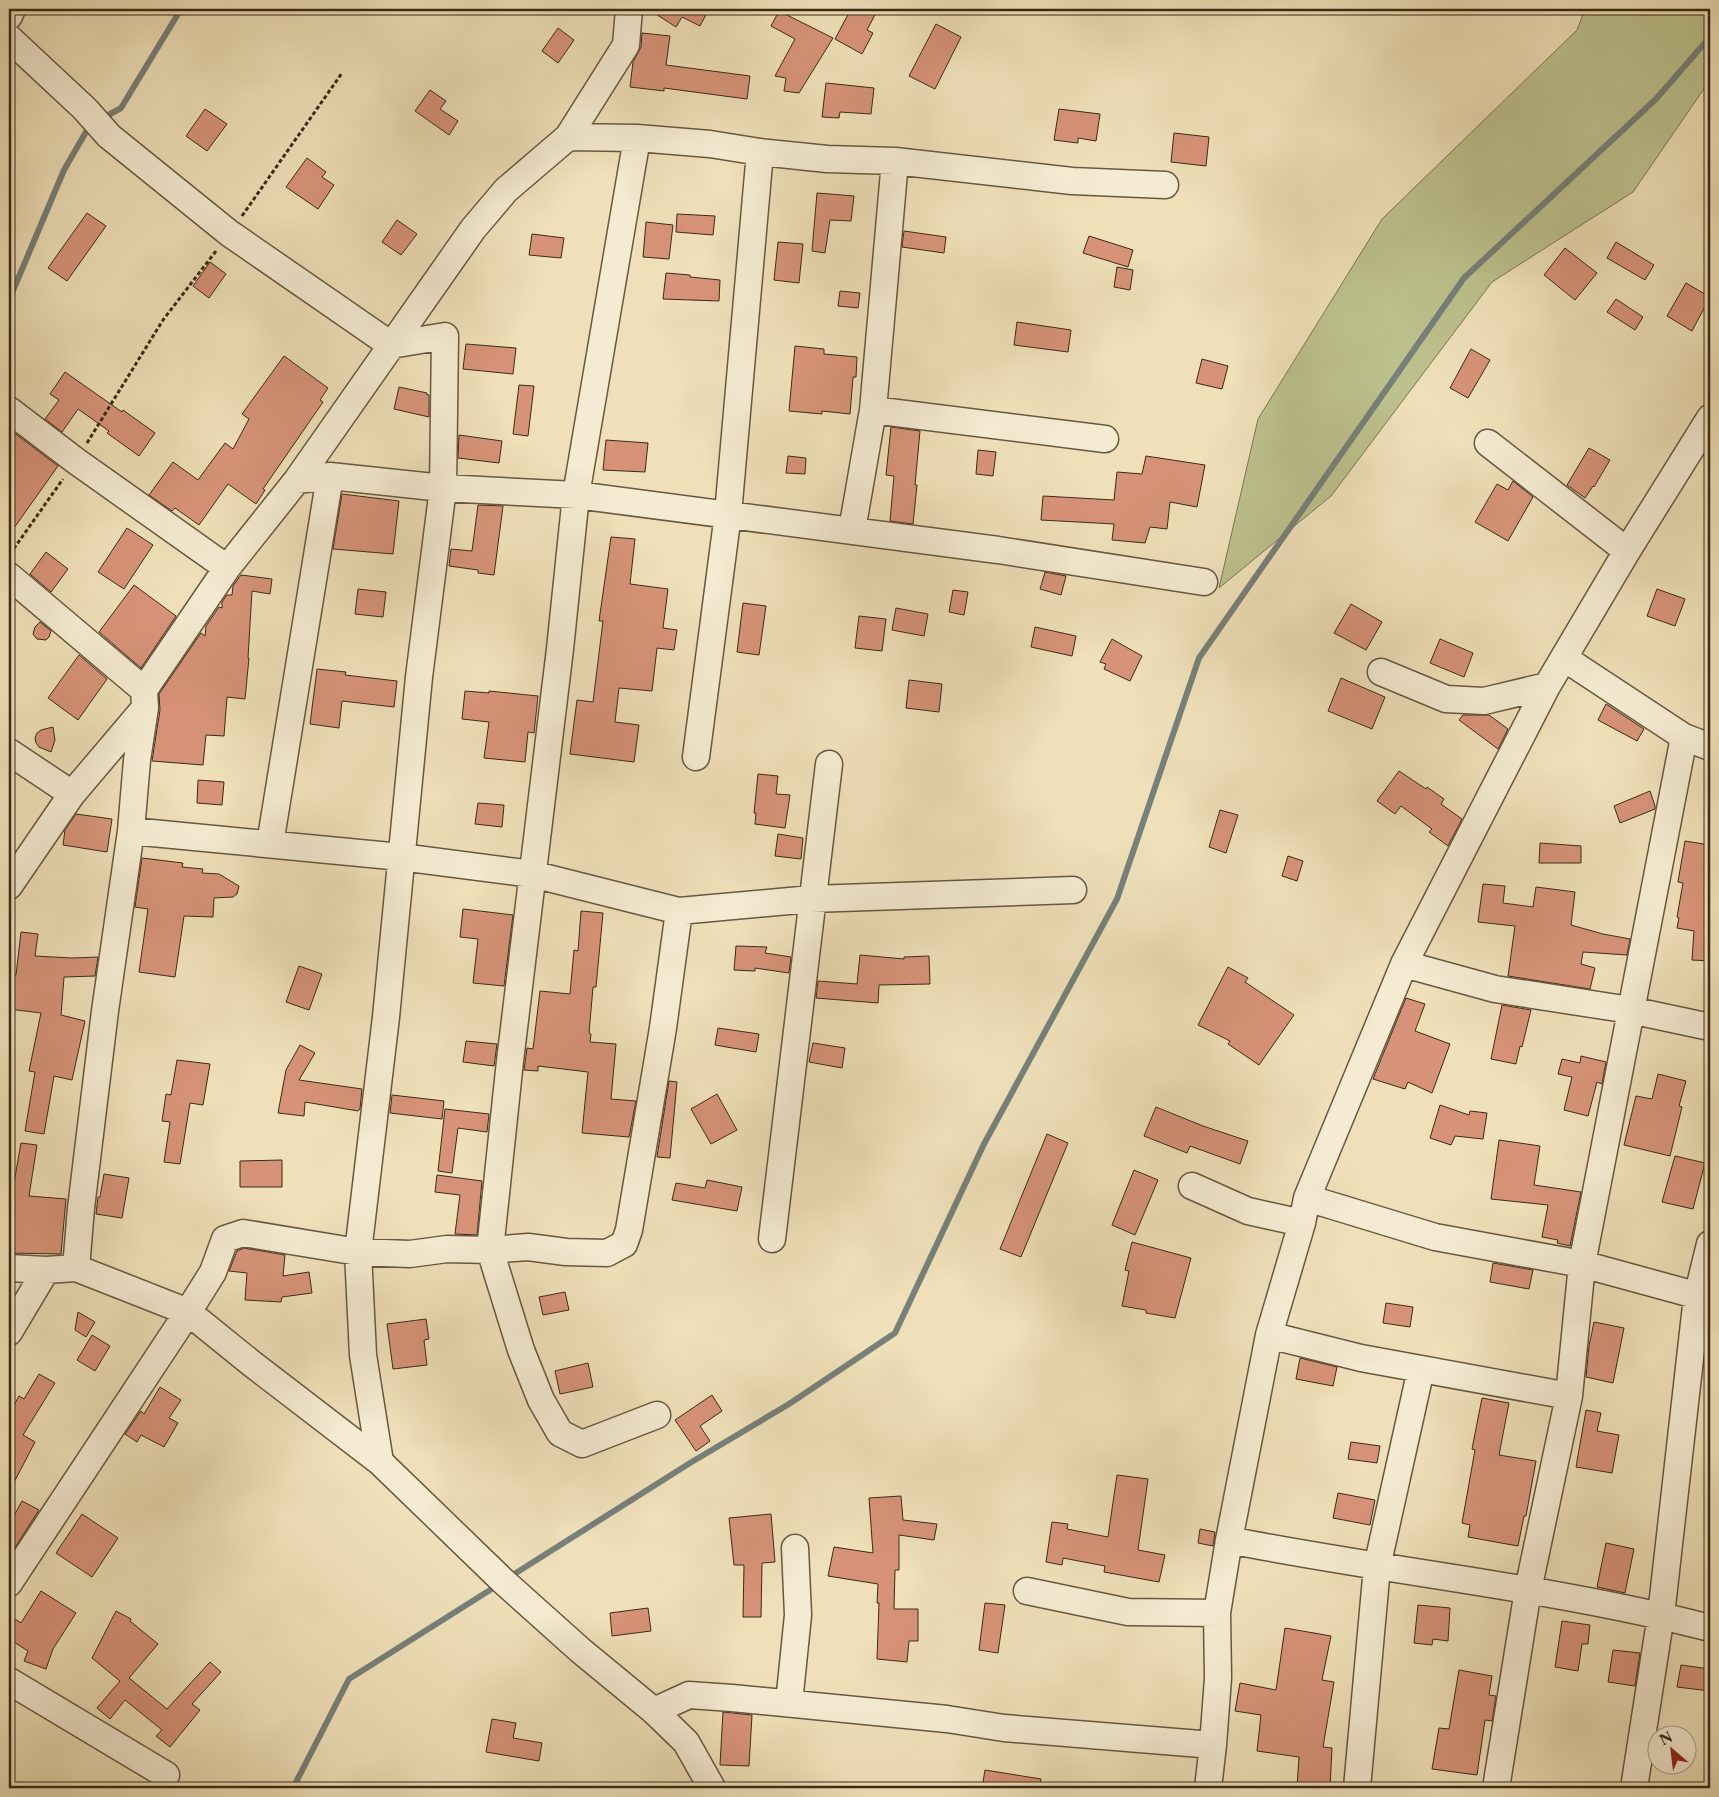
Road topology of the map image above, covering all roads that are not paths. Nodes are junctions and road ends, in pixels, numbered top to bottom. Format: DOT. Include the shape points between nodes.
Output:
graph roads {
  1 [pos="12,9"];
  2 [pos="629,9"];
  3 [pos="9,16"];
  4 [pos="9,38"];
  5 [pos="568,138"];
  6 [pos="637,138"];
  7 [pos="760,152"];
  8 [pos="895,161"];
  9 [pos="1165,185"];
  10 [pos="391,345"];
  11 [pos="9,410"];
  12 [pos="872,410"];
  13 [pos="1710,418"];
  14 [pos="1105,439"];
  15 [pos="1488,443"];
  16 [pos="330,476"];
  17 [pos="297,480"];
  18 [pos="443,488"];
  19 [pos="576,495"];
  20 [pos="728,514"];
  21 [pos="852,530"];
  22 [pos="1627,551"];
  23 [pos="227,568"];
  24 [pos="9,576"];
  25 [pos="1204,582"];
  26 [pos="1564,658"];
  27 [pos="1381,672"];
  28 [pos="1547,686"];
  29 [pos="144,699"];
  30 [pos="1684,737"];
  31 [pos="1710,747"];
  32 [pos="9,752"];
  33 [pos="696,757"];
  34 [pos="829,764"];
  35 [pos="72,794"];
  36 [pos="131,831"];
  37 [pos="270,844"];
  38 [pos="401,858"];
  39 [pos="532,874"];
  40 [pos="9,886"];
  41 [pos="1073,890"];
  42 [pos="812,899"];
  43 [pos="679,911"];
  44 [pos="1404,964"];
  45 [pos="1630,1010"];
  46 [pos="1710,1027"];
  47 [pos="1192,1186"];
  48 [pos="1304,1211"];
  49 [pos="772,1239"];
  50 [pos="1710,1244"];
  51 [pos="490,1250"];
  52 [pos="358,1252"];
  53 [pos="1582,1264"];
  54 [pos="9,1268"];
  55 [pos="76,1268"];
  56 [pos="46,1270"];
  57 [pos="1704,1298"];
  58 [pos="188,1312"];
  59 [pos="9,1332"];
  60 [pos="1269,1335"];
  61 [pos="1421,1369"];
  62 [pos="1569,1396"];
  63 [pos="657,1415"];
  64 [pos="380,1462"];
  65 [pos="1229,1540"];
  66 [pos="795,1548"];
  67 [pos="1378,1567"];
  68 [pos="9,1582"];
  69 [pos="1528,1590"];
  70 [pos="1027,1591"];
  71 [pos="1216,1613"];
  72 [pos="1661,1615"];
  73 [pos="1710,1628"];
  74 [pos="9,1681"];
  75 [pos="789,1703"];
  76 [pos="654,1711"];
  77 [pos="1213,1745"];
  78 [pos="166,1775"];
  79 [pos="712,1788"];
  80 [pos="1208,1788"];
  81 [pos="1358,1788"];
  82 [pos="1496,1788"];
  83 [pos="1634,1788"];
  1 -- 3 [label="street"];
  2 -- 5 [label="street" via="626,45"];
  4 -- 10 [label="street" via="109,136 229,233"];
  5 -- 6 [label="street"];
  5 -- 10 [label="street" via="506,190"];
  6 -- 7 [label="street"];
  6 -- 19 [label="street"];
  7 -- 8 [label="street"];
  7 -- 20 [label="street"];
  8 -- 9 [label="street" via="1072,181"];
  8 -- 12 [label="street"];
  10 -- 17 [label="street"];
  10 -- 18 [label="street" via="445,336"];
  11 -- 23 [label="street"];
  12 -- 14 [label="street"];
  12 -- 21 [label="street"];
  13 -- 22 [label="street"];
  15 -- 22 [label="street"];
  16 -- 17 [label="street"];
  16 -- 18 [label="street"];
  16 -- 37 [label="street"];
  17 -- 23 [label="street"];
  18 -- 19 [label="street"];
  18 -- 38 [label="street" via="419,677"];
  19 -- 20 [label="street"];
  19 -- 39 [label="street"];
  20 -- 21 [label="street"];
  20 -- 33 [label="street"];
  21 -- 25 [label="street"];
  22 -- 26 [label="street"];
  23 -- 29 [label="street"];
  24 -- 29 [label="street"];
  26 -- 28 [label="street"];
  26 -- 30 [label="street"];
  27 -- 28 [label="street" via="1446,699 1484,701"];
  28 -- 44 [label="street"];
  29 -- 35 [label="street"];
  29 -- 36 [label="street"];
  30 -- 31 [label="street"];
  30 -- 45 [label="street"];
  32 -- 35 [label="street"];
  34 -- 42 [label="street"];
  35 -- 40 [label="street"];
  36 -- 37 [label="street"];
  36 -- 55 [label="street" via="99,1060"];
  37 -- 38 [label="street"];
  38 -- 39 [label="street"];
  38 -- 52 [label="street"];
  39 -- 43 [label="street"];
  39 -- 51 [label="street"];
  41 -- 42 [label="street"];
  42 -- 43 [label="street"];
  42 -- 49 [label="street"];
  43 -- 51 [label="street" via="652,1096 624,1244 607,1253 528,1247"];
  44 -- 45 [label="street" via="1494,989"];
  44 -- 48 [label="street"];
  45 -- 46 [label="street"];
  45 -- 53 [label="street"];
  47 -- 48 [label="street" via="1248,1210"];
  48 -- 53 [label="street"];
  48 -- 60 [label="street"];
  50 -- 57 [label="street"];
  51 -- 52 [label="street" via="447,1249 410,1254"];
  51 -- 63 [label="street" via="521,1350 541,1400 560,1433 582,1444"];
  52 -- 58 [label="street" via="242,1233 225,1239 213,1272"];
  52 -- 64 [label="street" via="363,1356"];
  53 -- 57 [label="street"];
  53 -- 62 [label="street"];
  54 -- 56 [label="street"];
  55 -- 56 [label="street"];
  55 -- 58 [label="street"];
  56 -- 59 [label="street"];
  57 -- 72 [label="street"];
  58 -- 64 [label="street"];
  58 -- 68 [label="street"];
  60 -- 61 [label="street"];
  60 -- 65 [label="street"];
  61 -- 62 [label="street"];
  61 -- 67 [label="street"];
  62 -- 69 [label="street"];
  64 -- 76 [label="street" via="503,1581"];
  65 -- 67 [label="street"];
  65 -- 71 [label="street"];
  66 -- 75 [label="street" via="798,1615"];
  67 -- 69 [label="street"];
  67 -- 81 [label="street"];
  69 -- 72 [label="street"];
  69 -- 82 [label="street"];
  70 -- 71 [label="street" via="1128,1612"];
  71 -- 77 [label="street" via="1218,1678"];
  72 -- 73 [label="street"];
  72 -- 83 [label="street"];
  74 -- 78 [label="street"];
  75 -- 76 [label="street" via="689,1695"];
  75 -- 77 [label="street" via="1004,1728"];
  76 -- 79 [label="street" via="686,1742"];
  77 -- 80 [label="street"];
}
